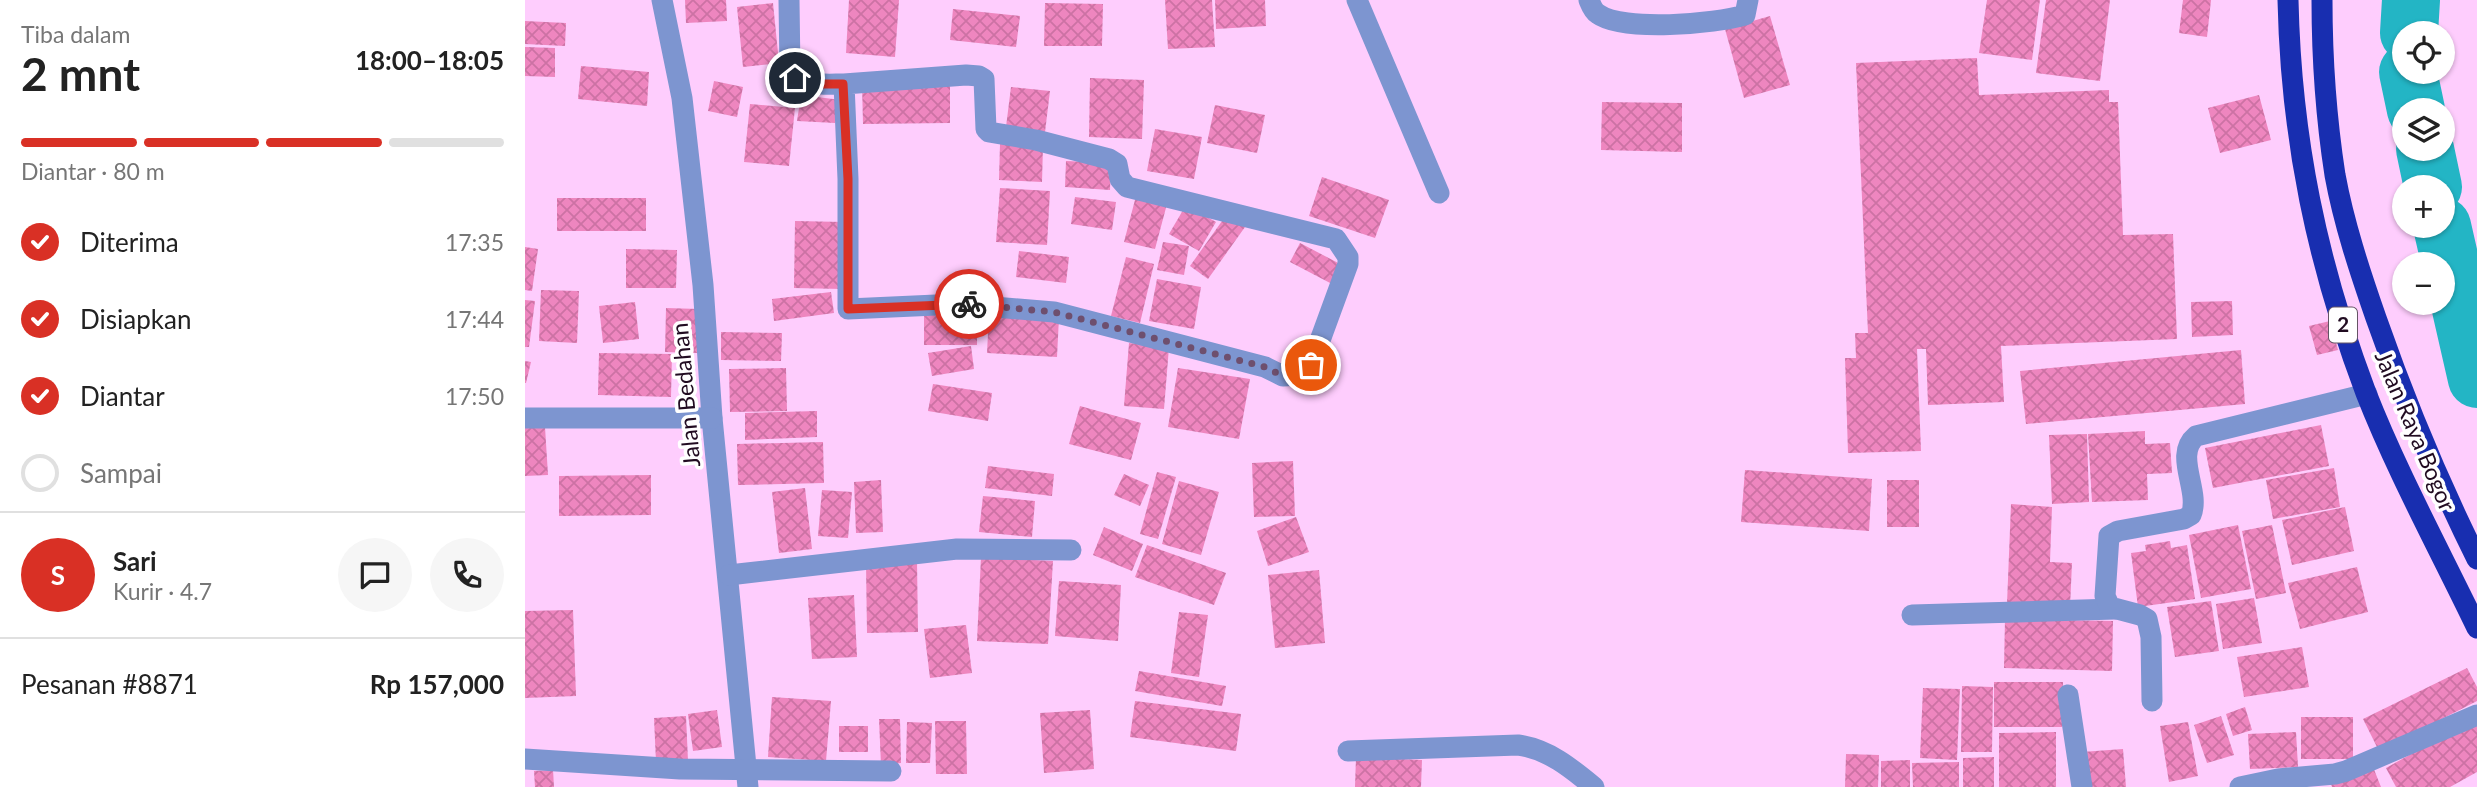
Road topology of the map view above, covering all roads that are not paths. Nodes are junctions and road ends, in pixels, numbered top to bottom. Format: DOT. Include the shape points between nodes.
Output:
graph roads {
  1 [pos="662,0"];
  2 [pos="789,0"];
  3 [pos="1357,0"];
  4 [pos="1589,0"];
  5 [pos="1748,0"];
  6 [pos="2288,0"];
  7 [pos="2322,0"];
  8 [pos="843,84"];
  9 [pos="1439,193"];
  10 [pos="2367,394"];
  11 [pos="525,418"];
  12 [pos="712,418"];
  13 [pos="1071,550"];
  14 [pos="2477,559"];
  15 [pos="729,575"];
  16 [pos="2115,609"];
  17 [pos="1912,615"];
  18 [pos="2477,628"];
  19 [pos="2068,695"];
  20 [pos="2152,701"];
  21 [pos="2477,715"];
  22 [pos="1348,751"];
  23 [pos="525,759"];
  24 [pos="891,771"];
  25 [pos="747,778"];
  26 [pos="1594,787"];
  27 [pos="2082,787"];
  28 [pos="2240,787"];
  1 -- 12 [label="street, Jalan Bedahan" via="682,98"];
  2 -- 8 [label="street" via="790,71 803,81"];
  3 -- 9 [label="street"];
  4 -- 5 [label="street" via="1598,15 1621,22 1682,25 1745,15"];
  6 -- 10 [label="highway, Jalan Raya Bogor / 2" via="2290,65 2304,179 2326,274"];
  7 -- 14 [label="highway, Jalan Raya Bogor / 2" via="2322,62 2336,176 2357,263 2400,387"];
  8 -- 8 [label="street" via="848,309 958,304 1054,312 1265,367 1283,376 1303,375 1311,365 1348,264 1336,239 1127,187 1117,164 1109,159 989,132 984,79 979,76"];
  10 -- 16 [label="street" via="2189,441 2191,515 2109,536 2105,596"];
  10 -- 18 [label="highway, Jalan Raya Bogor / 2"];
  11 -- 12 [label="street"];
  12 -- 15 [label="street, Jalan Bedahan"];
  13 -- 15 [label="street" via="957,550"];
  15 -- 25 [label="street, Jalan Bedahan"];
  16 -- 17 [label="street"];
  16 -- 20 [label="street" via="2147,619"];
  19 -- 27 [label="street"];
  21 -- 28 [label="street" via="2346,771"];
  22 -- 26 [label="street" via="1531,746"];
  23 -- 25 [label="street"];
  24 -- 25 [label="street"];
}
